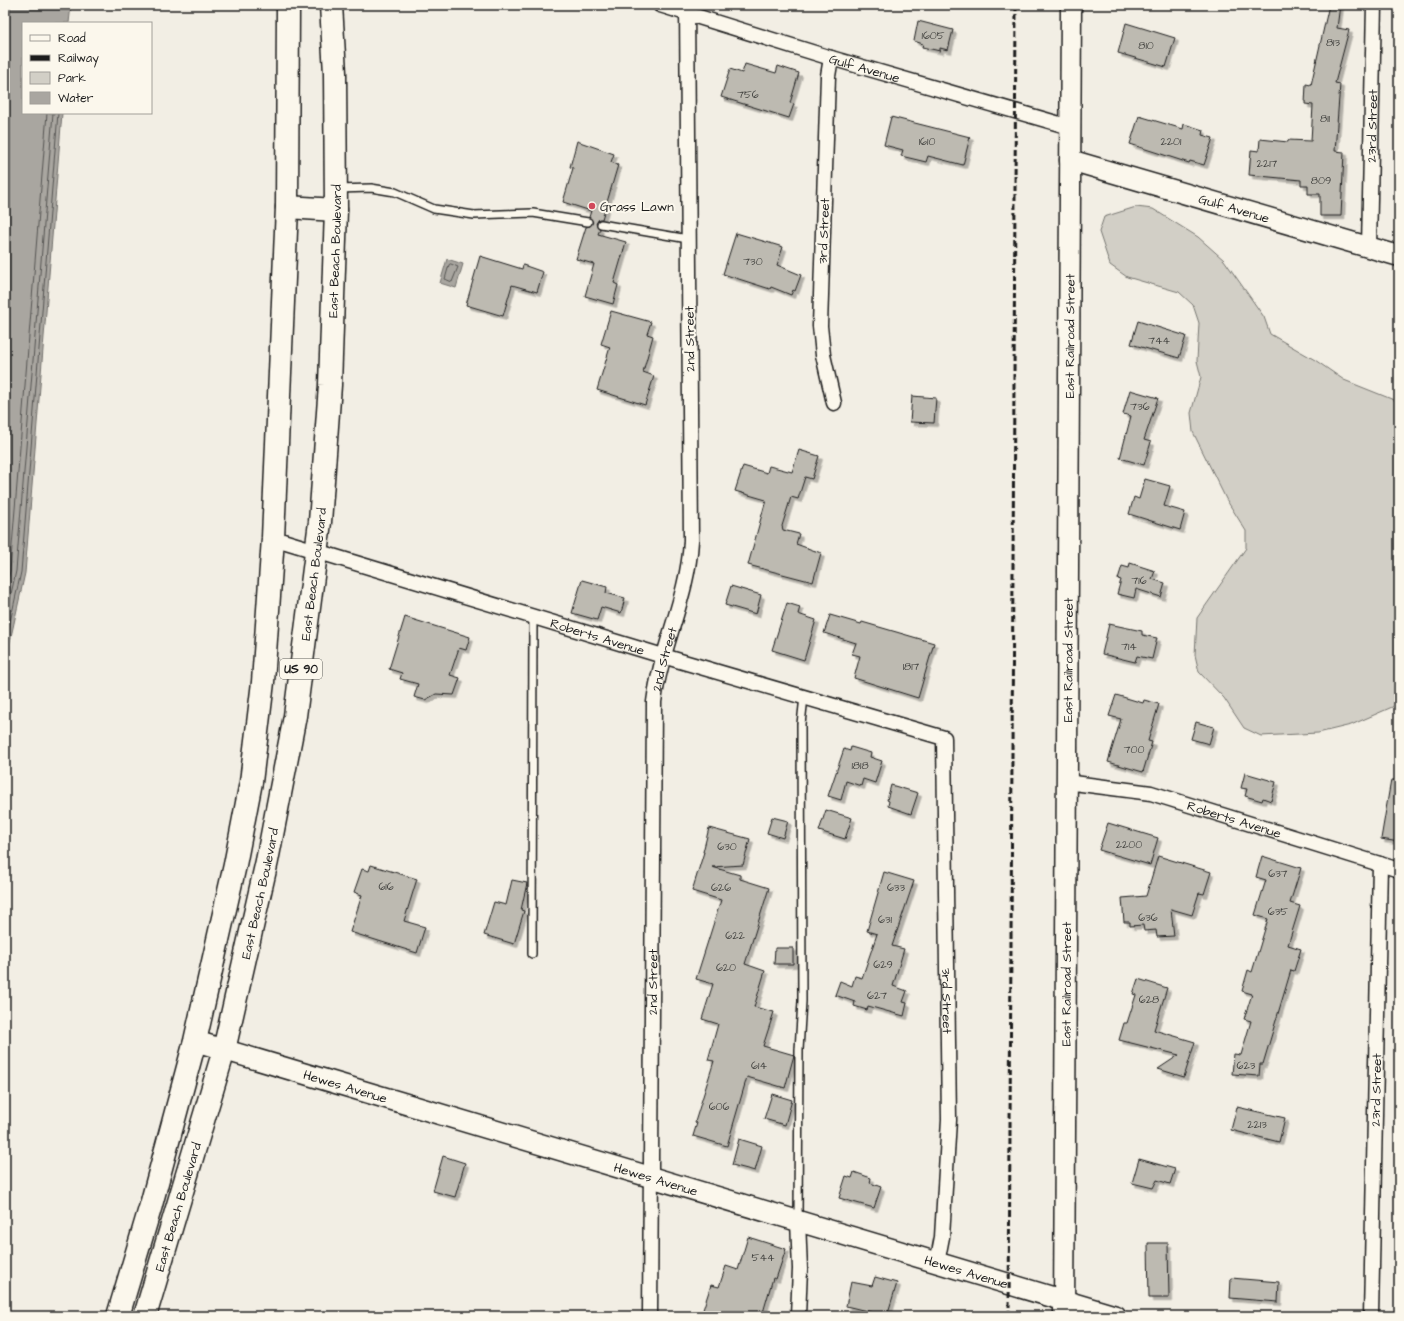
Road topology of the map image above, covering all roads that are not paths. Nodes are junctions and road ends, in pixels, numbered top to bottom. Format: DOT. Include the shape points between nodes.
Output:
graph roads {
  1 [pos="288,5"];
  2 [pos="331,5"];
  3 [pos="660,5"];
  4 [pos="1072,5"];
  5 [pos="1374,5"];
  6 [pos="687,9"];
  7 [pos="830,58"];
  8 [pos="1070,127"];
  9 [pos="1070,160"];
  10 [pos="336,200"];
  11 [pos="287,207"];
  12 [pos="588,222"];
  13 [pos="601,224"];
  14 [pos="688,239"];
  15 [pos="1369,247"];
  16 [pos="1399,256"];
  17 [pos="834,403"];
  18 [pos="273,538"];
  19 [pos="317,550"];
  20 [pos="533,617"];
  21 [pos="663,656"];
  22 [pos="804,697"];
  23 [pos="944,738"];
  24 [pos="1066,782"];
  25 [pos="1380,864"];
  26 [pos="1399,870"];
  27 [pos="532,954"];
  28 [pos="195,1041"];
  29 [pos="224,1050"];
  30 [pos="651,1177"];
  31 [pos="798,1221"];
  32 [pos="937,1263"];
  33 [pos="1064,1308"];
  34 [pos="118,1316"];
  35 [pos="144,1316"];
  36 [pos="650,1316"];
  37 [pos="798,1316"];
  38 [pos="1116,1316"];
  39 [pos="1371,1316"];
  1 -- 11 [label="main road, East Beach Boulevard / US 90"];
  2 -- 10 [label="main road, East Beach Boulevard / US 90"];
  3 -- 6 [label="street, Gulf Avenue"];
  4 -- 8 [label="street, East Railroad Street"];
  5 -- 15 [label="street, 23rd Street"];
  6 -- 7 [label="street, Gulf Avenue"];
  6 -- 14 [label="street, 2nd Street"];
  7 -- 8 [label="street, Gulf Avenue"];
  7 -- 17 [label="street, 3rd Street" via="820,326 823,355"];
  8 -- 9 [label="street, East Railroad Street"];
  9 -- 15 [label="street, Gulf Avenue"];
  9 -- 24 [label="street, East Railroad Street"];
  10 -- 11 [label="main road"];
  10 -- 12 [label="lane" via="371,188 395,192 434,209 474,215 533,213"];
  10 -- 19 [label="main road, East Beach Boulevard / US 90" via="330,385"];
  11 -- 18 [label="main road, East Beach Boulevard / US 90"];
  13 -- 14 [label="lane"];
  14 -- 21 [label="street, 2nd Street" via="690,552 682,594"];
  15 -- 16 [label="street, Gulf Avenue"];
  18 -- 19 [label="street, Roberts Avenue"];
  18 -- 28 [label="main road, East Beach Boulevard / US 90" via="263,682 251,782"];
  19 -- 20 [label="street, Roberts Avenue"];
  19 -- 29 [label="main road, East Beach Boulevard / US 90" via="294,724 267,861"];
  20 -- 21 [label="street, Roberts Avenue"];
  20 -- 27 [label="lane"];
  21 -- 22 [label="street, Roberts Avenue"];
  21 -- 30 [label="street, 2nd Street" via="656,682 653,723"];
  22 -- 23 [label="street, Roberts Avenue"];
  22 -- 31 [label="lane"];
  23 -- 32 [label="street, 3rd Street" via="949,1120 942,1237"];
  24 -- 25 [label="street, Roberts Avenue" via="1151,793"];
  24 -- 33 [label="street, East Railroad Street"];
  25 -- 26 [label="street, Roberts Avenue"];
  25 -- 39 [label="street, 23rd Street"];
  28 -- 29 [label="street, Hewes Avenue"];
  28 -- 34 [label="main road, East Beach Boulevard / US 90"];
  29 -- 30 [label="street, Hewes Avenue"];
  29 -- 35 [label="main road, East Beach Boulevard / US 90"];
  30 -- 31 [label="street, Hewes Avenue"];
  30 -- 36 [label="street, 2nd Street"];
  31 -- 32 [label="street, Hewes Avenue"];
  31 -- 37 [label="street"];
  32 -- 33 [label="street, Hewes Avenue"];
  33 -- 38 [label="street, Hewes Avenue"];
}
